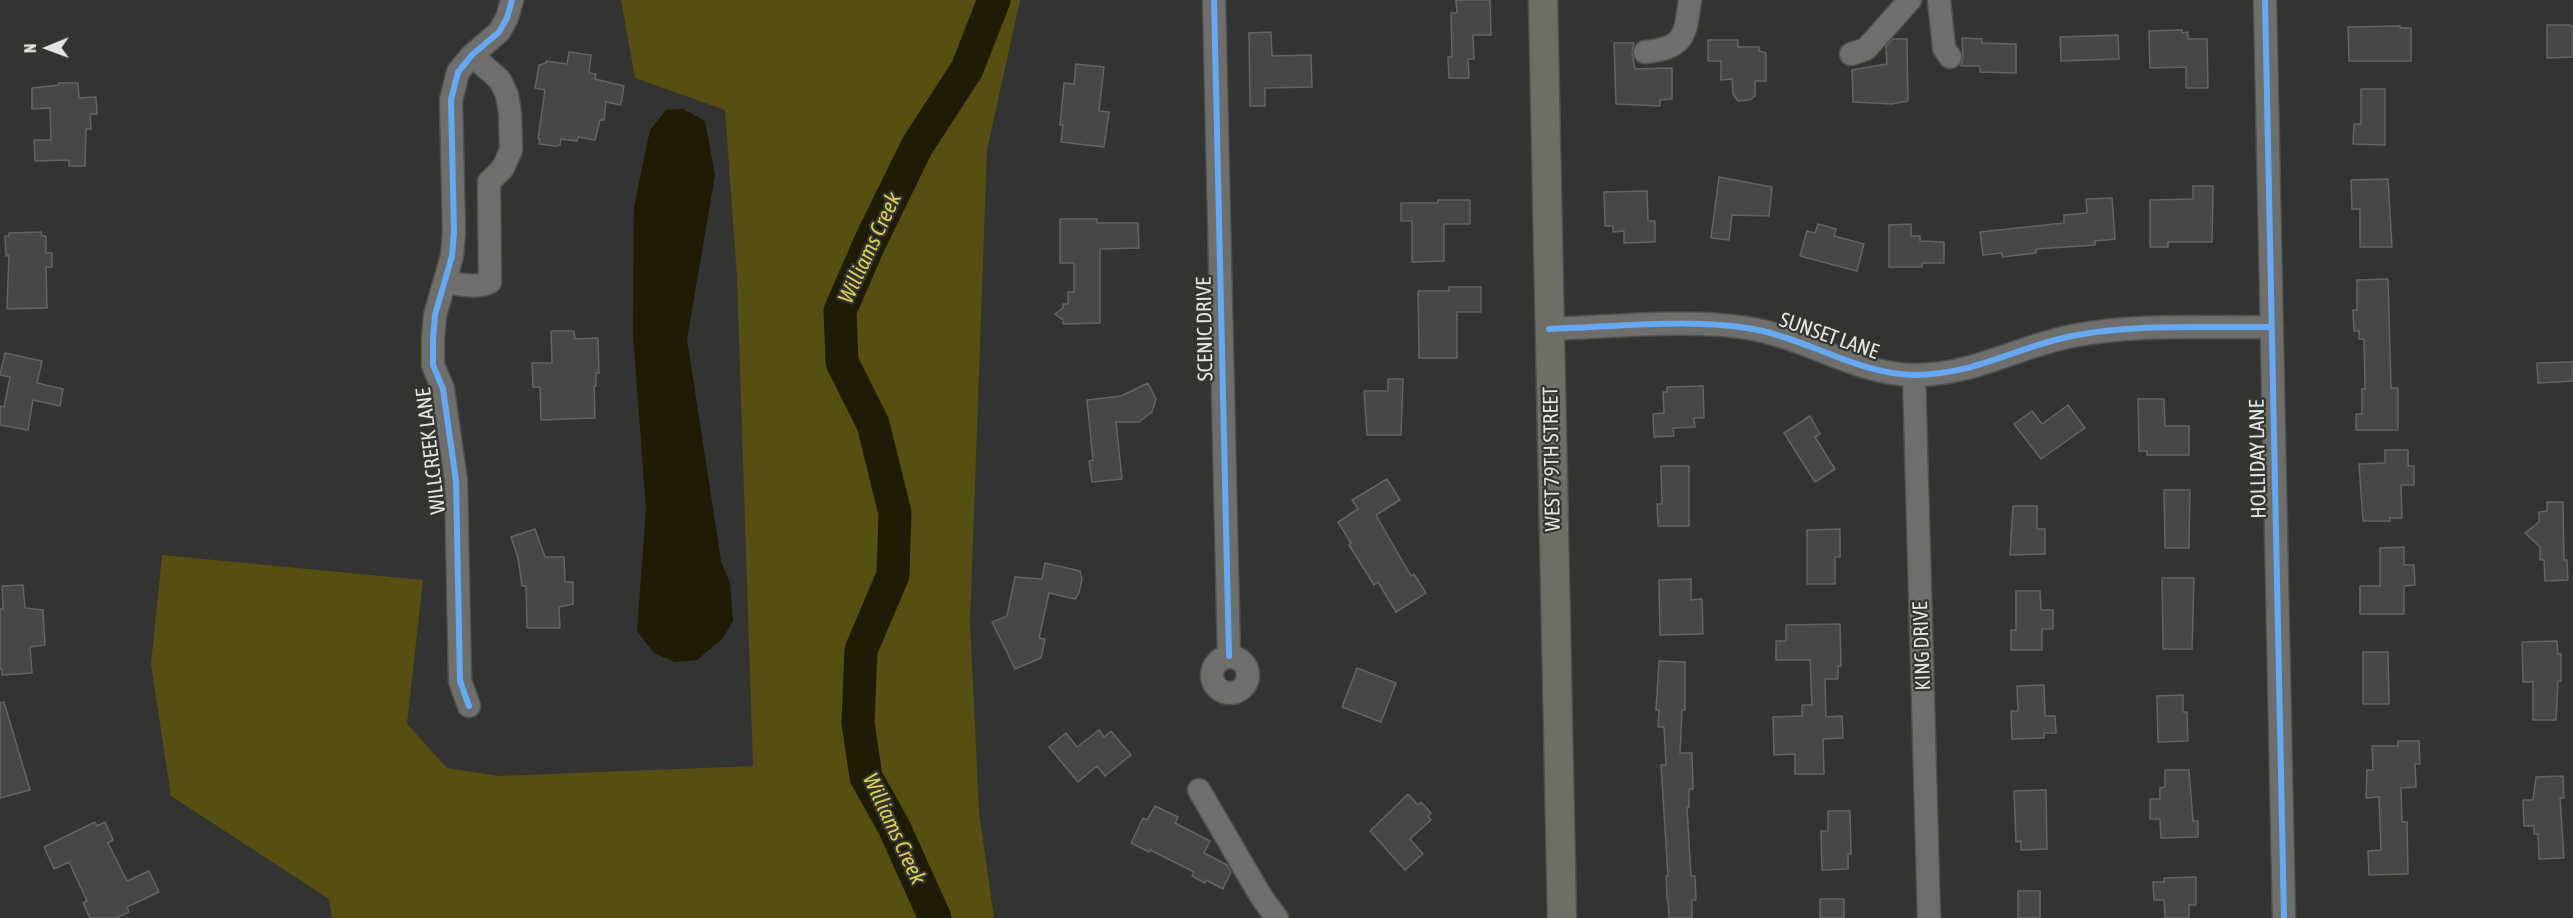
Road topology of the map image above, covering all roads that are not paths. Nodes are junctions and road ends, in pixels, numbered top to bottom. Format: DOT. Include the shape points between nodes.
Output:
graph roads {
  1 [pos="512,0"];
  2 [pos="1214,0"];
  3 [pos="1544,0"];
  4 [pos="1690,0"];
  5 [pos="1910,0"];
  6 [pos="1939,0"];
  7 [pos="2265,0"];
  8 [pos="1645,52"];
  9 [pos="1851,54"];
  10 [pos="472,55"];
  11 [pos="1950,57"];
  12 [pos="453,181"];
  13 [pos="489,182"];
  14 [pos="445,282"];
  15 [pos="2272,327"];
  16 [pos="1550,329"];
  17 [pos="1914,375"];
  18 [pos="1229,656"];
  19 [pos="470,706"];
  20 [pos="1199,790"];
  21 [pos="1277,918"];
  22 [pos="1562,918"];
  23 [pos="1929,918"];
  24 [pos="2284,918"];
  1 -- 10 [label="street, WILLCREEK LANE" via="503,25 488,44"];
  2 -- 18 [label="street, SCENIC DRIVE"];
  3 -- 16 [label="main road, WEST 79TH STREET"];
  4 -- 8 [label="street" via="1679,42 1666,50"];
  5 -- 9 [label="street" via="1866,49"];
  6 -- 11 [label="street" via="1944,48"];
  7 -- 15 [label="street, HOLLIDAY LANE"];
  10 -- 12 [label="street, WILLCREEK LANE" via="458,72 451,100"];
  10 -- 13 [label="street" via="500,80 510,113 511,150 503,168"];
  12 -- 13 [label="street"];
  12 -- 14 [label="street, WILLCREEK LANE" via="454,232"];
  13 -- 14 [label="street" via="490,282"];
  14 -- 19 [label="street, WILLCREEK LANE" via="434,323 433,365 443,389 456,481 460,681"];
  15 -- 17 [label="street, SUNSET LANE" via="2089,333 2048,342 1975,368"];
  15 -- 24 [label="street, HOLLIDAY LANE"];
  16 -- 17 [label="street, SUNSET LANE" via="1699,324 1744,327 1795,340 1869,369"];
  16 -- 22 [label="main road, WEST 79TH STREET"];
  17 -- 23 [label="street, KING DRIVE"];
  20 -- 21 [label="street"];
}
